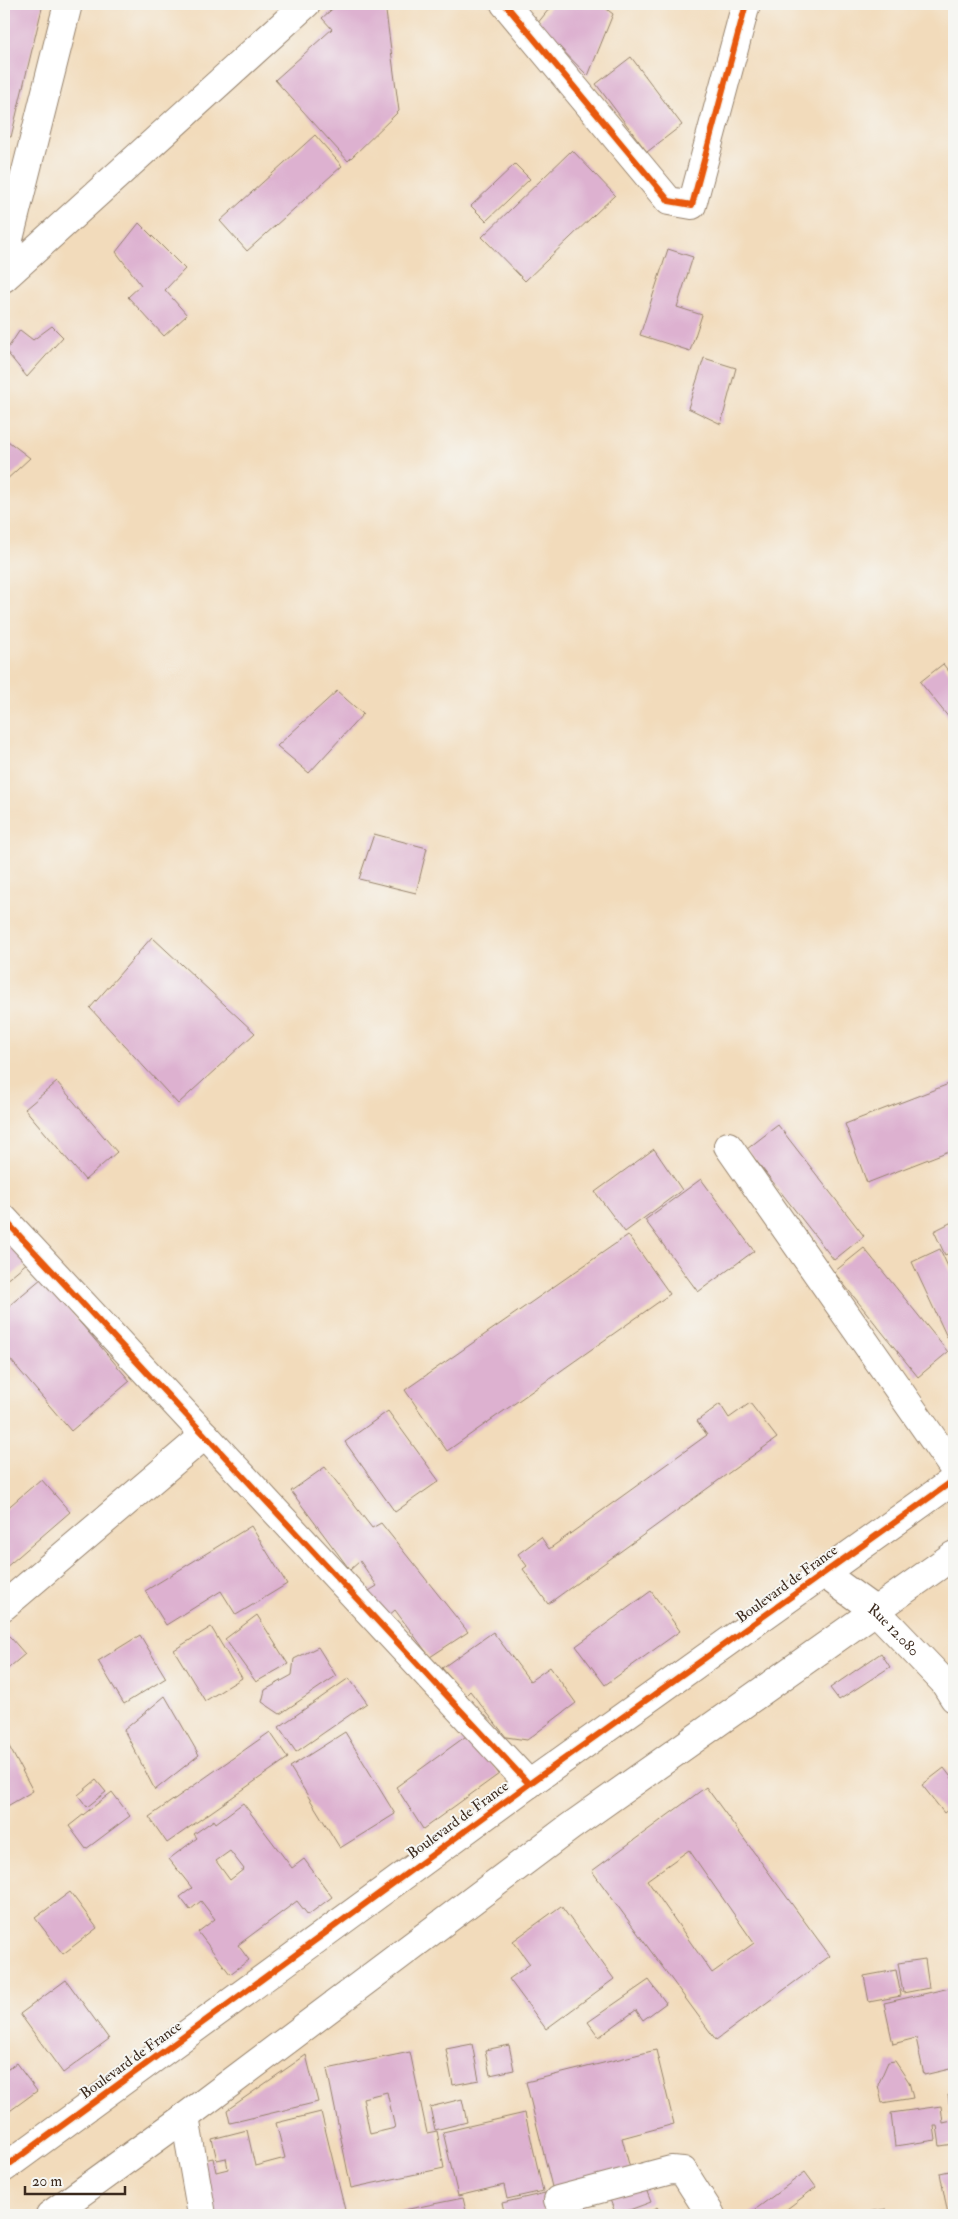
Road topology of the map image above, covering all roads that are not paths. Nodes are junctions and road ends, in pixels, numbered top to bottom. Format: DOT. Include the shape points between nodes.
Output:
graph roads {
  1 [pos="68,4"];
  2 [pos="306,4"];
  3 [pos="505,4"];
  4 [pos="746,4"];
  5 [pos="4,259"];
  6 [pos="4,278"];
  7 [pos="728,1146"];
  8 [pos="4,1220"];
  9 [pos="205,1435"];
  10 [pos="954,1469"];
  11 [pos="954,1480"];
  12 [pos="954,1555"];
  13 [pos="823,1574"];
  14 [pos="4,1606"];
  15 [pos="877,1612"];
  16 [pos="954,1698"];
  17 [pos="529,1784"];
  18 [pos="185,2117"];
  19 [pos="4,2168"];
  20 [pos="558,2200"];
  21 [pos="50,2215"];
  22 [pos="202,2215"];
  23 [pos="711,2215"];
  1 -- 5 [label="street"];
  2 -- 6 [label="street"];
  3 -- 4 [label="street" via="669,201 692,205"];
  7 -- 10 [label="street"];
  8 -- 9 [label="street"];
  9 -- 14 [label="street"];
  9 -- 17 [label="street"];
  11 -- 13 [label="street, Boulevard de France"];
  12 -- 15 [label="street"];
  13 -- 15 [label="street, Rue 12.080"];
  13 -- 17 [label="street, Boulevard de France"];
  15 -- 16 [label="street, Rue 12.080" via="944,1682"];
  15 -- 18 [label="street" via="570,1827"];
  17 -- 19 [label="street, Boulevard de France"];
  18 -- 21 [label="street"];
  18 -- 22 [label="street"];
  20 -- 23 [label="street" via="671,2170 683,2171"];
}
